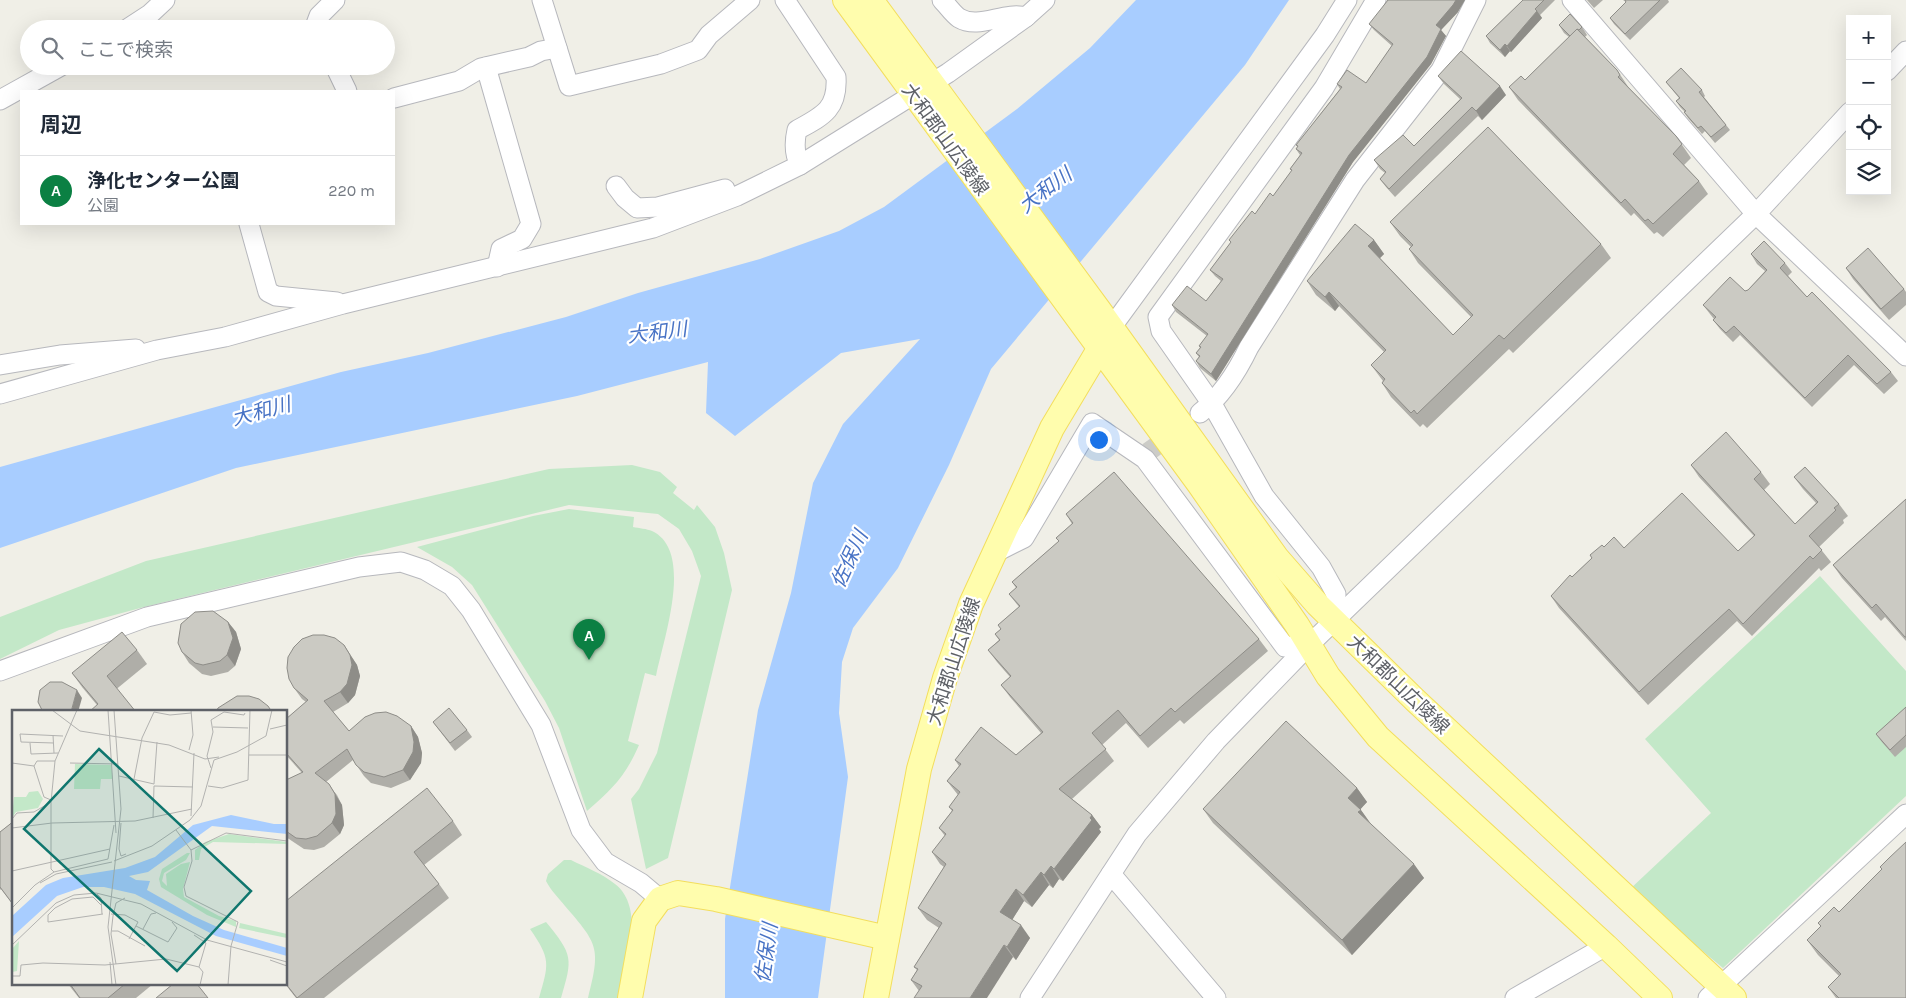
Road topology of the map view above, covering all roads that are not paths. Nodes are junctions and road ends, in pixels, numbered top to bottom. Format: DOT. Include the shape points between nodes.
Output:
graph roads {
  1 [pos="165,0"];
  2 [pos="335,0"];
  3 [pos="542,0"];
  4 [pos="750,0"];
  5 [pos="785,0"];
  6 [pos="845,0"];
  7 [pos="871,0"];
  8 [pos="942,0"];
  9 [pos="1045,0"];
  10 [pos="1347,0"];
  11 [pos="1376,0"];
  12 [pos="1476,0"];
  13 [pos="1572,0"];
  14 [pos="1026,17"];
  15 [pos="141,20"];
  16 [pos="318,20"];
  17 [pos="556,48"];
  18 [pos="1906,51"];
  19 [pos="486,67"];
  20 [pos="1891,67"];
  21 [pos="45,75"];
  22 [pos="339,75"];
  23 [pos="346,90"];
  24 [pos="928,96"];
  25 [pos="395,98"];
  26 [pos="0,100"];
  27 [pos="1846,116"];
  28 [pos="800,165"];
  29 [pos="616,186"];
  30 [pos="754,187"];
  31 [pos="1756,214"];
  32 [pos="249,225"];
  33 [pos="497,267"];
  34 [pos="344,304"];
  35 [pos="1096,319"];
  36 [pos="1904,349"];
  37 [pos="157,350"];
  38 [pos="1100,350"];
  39 [pos="0,365"];
  40 [pos="0,394"];
  41 [pos="1206,408"];
  42 [pos="994,552"];
  43 [pos="1334,621"];
  44 [pos="1310,644"];
  45 [pos="0,671"];
  46 [pos="1906,814"];
  47 [pos="1111,874"];
  48 [pos="660,899"];
  49 [pos="887,938"];
  50 [pos="1606,946"];
  51 [pos="1721,994"];
  52 [pos="630,998"];
  53 [pos="876,998"];
  54 [pos="1030,998"];
  55 [pos="1216,998"];
  56 [pos="1516,998"];
  57 [pos="1660,998"];
  1 -- 15 [label="street"];
  2 -- 16 [label="street"];
  3 -- 17 [label="street"];
  4 -- 17 [label="street" via="709,35 698,50 661,64 569,86"];
  5 -- 28 [label="street" via="836,76 834,103 822,116 797,130 794,142"];
  6 -- 24 [label="main road, 大和郡山広陵線"];
  7 -- 24 [label="main road, 大和郡山広陵線"];
  8 -- 14 [label="street" via="958,18 974,22 1016,14"];
  9 -- 14 [label="street"];
  10 -- 35 [label="street" via="1319,43"];
  11 -- 41 [label="street" via="1324,88 1158,317 1161,331"];
  12 -- 41 [label="street" via="1441,70 1355,180 1237,372"];
  13 -- 31 [label="street"];
  14 -- 24 [label="street"];
  17 -- 19 [label="street" via="529,58"];
  18 -- 20 [label="street"];
  19 -- 25 [label="street" via="459,81"];
  19 -- 33 [label="street" via="531,224 522,239 501,249"];
  21 -- 26 [label="street"];
  22 -- 23 [label="street"];
  24 -- 28 [label="street"];
  24 -- 35 [label="main road, 大和郡山広陵線"];
  27 -- 31 [label="street"];
  28 -- 30 [label="street"];
  29 -- 30 [label="street" via="637,208 658,207 746,184"];
  30 -- 33 [label="street" via="653,228"];
  31 -- 36 [label="street"];
  31 -- 43 [label="street"];
  32 -- 34 [label="street" via="268,292 276,296 334,300"];
  33 -- 34 [label="street"];
  34 -- 37 [label="street" via="225,337"];
  35 -- 38 [label="main road, 大和郡山広陵線"];
  35 -- 38 [label="main road, 大和郡山広陵線"];
  35 -- 43 [label="main road, 大和郡山広陵線" via="1277,558"];
  37 -- 39 [label="street" via="123,348"];
  37 -- 40 [label="street"];
  38 -- 42 [label="main road, 大和郡山広陵線" via="1052,428"];
  38 -- 44 [label="main road, 大和郡山広陵線" via="1200,484"];
  41 -- 43 [label="street" via="1264,496 1325,574 1336,594"];
  42 -- 44 [label="street" via="1024,538 1092,423 1147,456 1285,647"];
  42 -- 49 [label="main road, 大和郡山広陵線" via="967,613 922,760"];
  43 -- 44 [label="street"];
  43 -- 51 [label="main road, 大和郡山広陵線"];
  44 -- 47 [label="street" via="1216,741 1137,834"];
  44 -- 50 [label="main road, 大和郡山広陵線" via="1328,676 1378,736"];
  45 -- 48 [label="street" via="147,617 359,567 402,562 425,570 452,586 471,610 541,725 581,830 605,862 641,883"];
  46 -- 51 [label="street"];
  47 -- 54 [label="street"];
  47 -- 55 [label="street"];
  48 -- 49 [label="main road" via="678,893 716,899"];
  48 -- 52 [label="main road" via="644,921"];
  49 -- 53 [label="main road, 大和郡山広陵線"];
  50 -- 56 [label="street"];
  50 -- 57 [label="main road, 大和郡山広陵線"];
}
